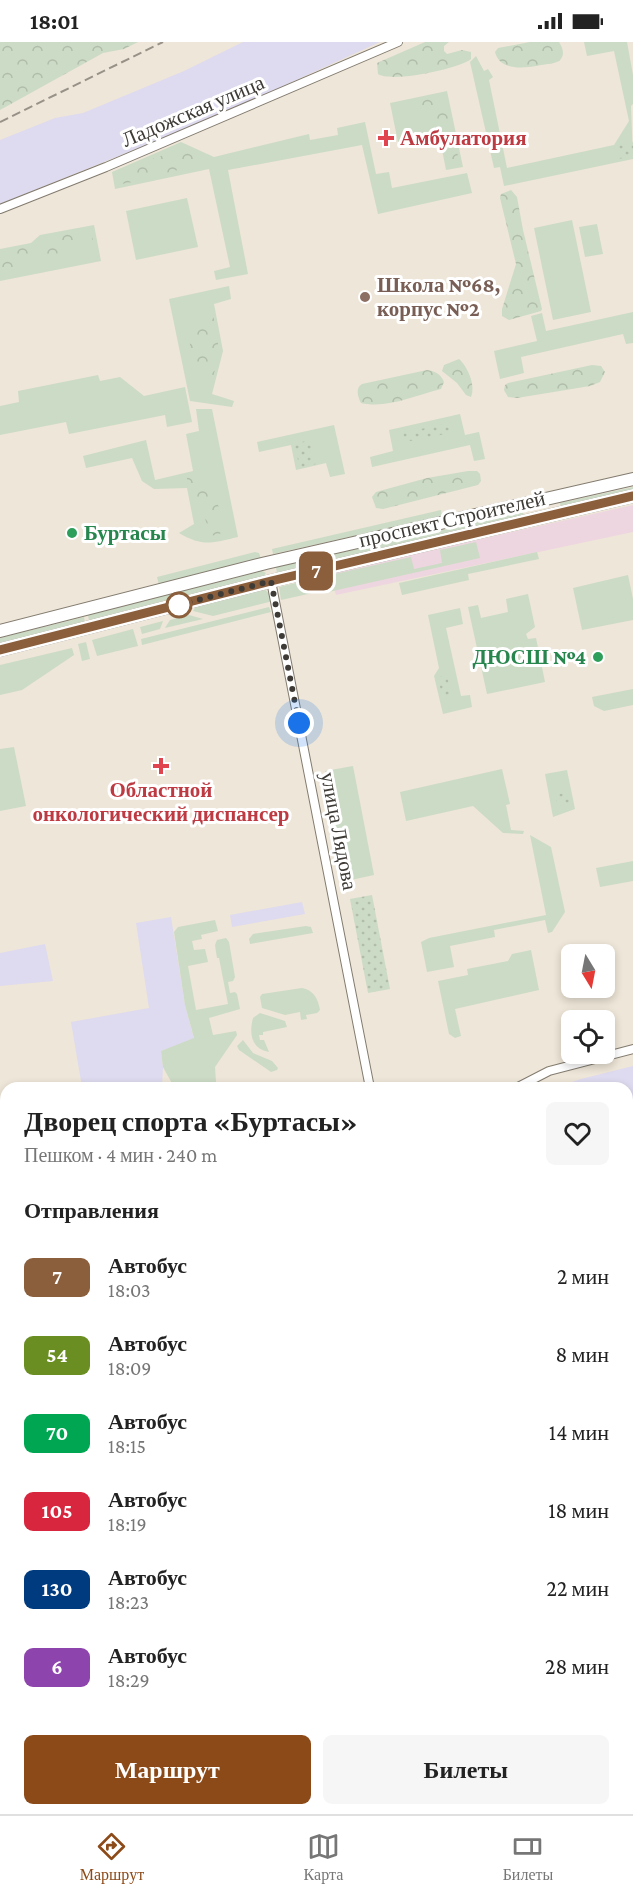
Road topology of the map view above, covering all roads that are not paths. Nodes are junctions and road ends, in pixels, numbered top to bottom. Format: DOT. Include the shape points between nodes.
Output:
graph roads {
  1 [pos="398,42"];
  2 [pos="0,209"];
  3 [pos="633,479"];
  4 [pos="633,496"];
  5 [pos="271,581"];
  6 [pos="0,631"];
  7 [pos="0,650"];
  8 [pos="633,1049"];
  9 [pos="369,1082"];
  10 [pos="528,1082"];
  1 -- 2 [label="street, Ладожская улица"];
  3 -- 6 [label="main road, проспект Строителей" via="267,563"];
  4 -- 5 [label="main road, проспект Строителей"];
  5 -- 7 [label="main road, проспект Строителей"];
  5 -- 9 [label="street, улица Лядова"];
  8 -- 10 [label="street" via="549,1071"];
}
